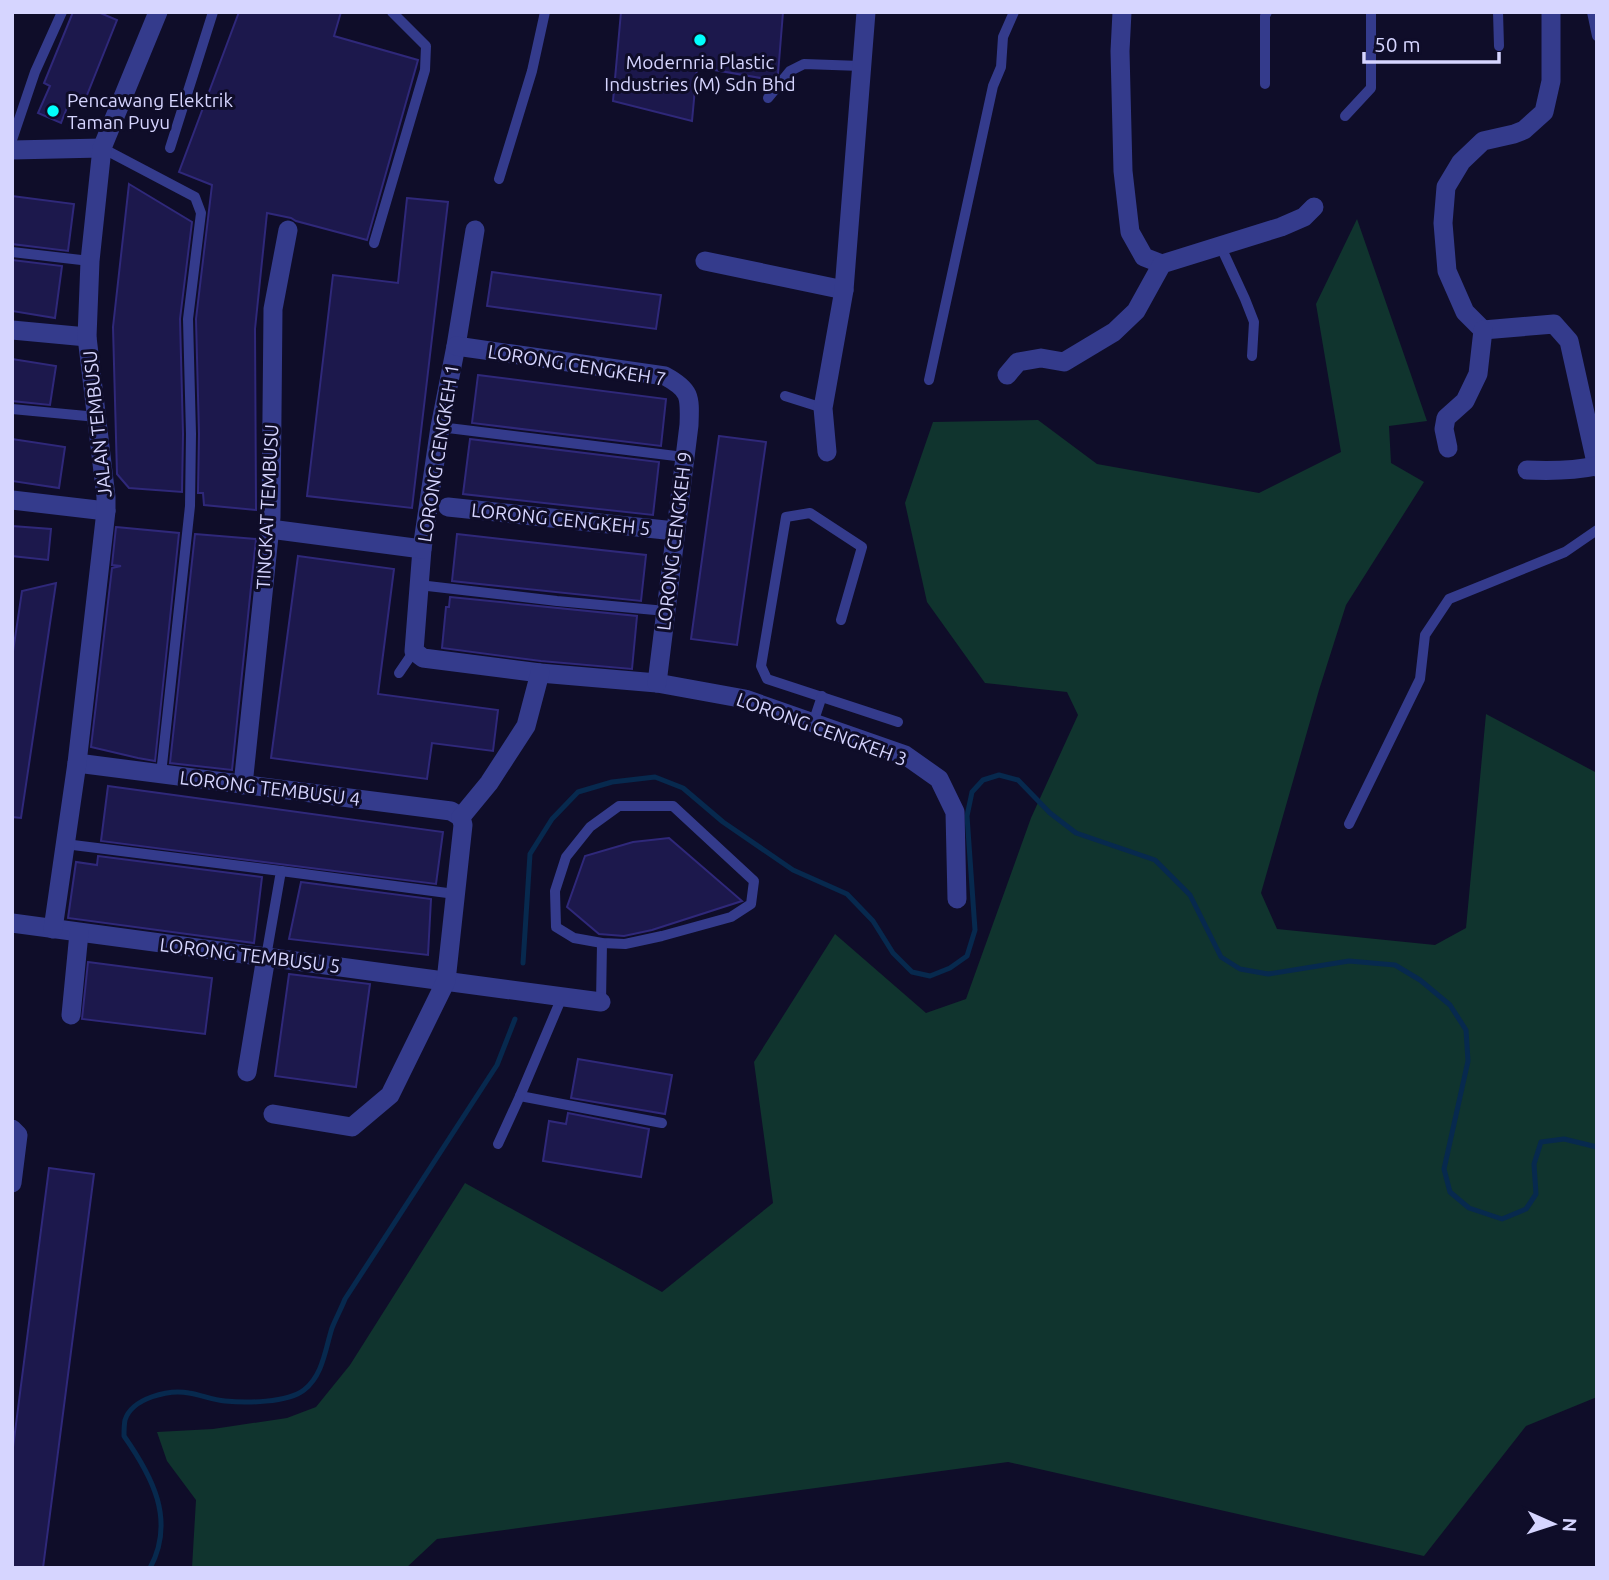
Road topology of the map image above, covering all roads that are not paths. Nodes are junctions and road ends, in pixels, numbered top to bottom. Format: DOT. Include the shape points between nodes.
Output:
graph roads {
  1 [pos="62,12"];
  2 [pos="158,12"];
  3 [pos="213,12"];
  4 [pos="392,12"];
  5 [pos="545,12"];
  6 [pos="866,12"];
  7 [pos="1014,12"];
  8 [pos="1122,12"];
  9 [pos="1267,12"];
  10 [pos="1371,12"];
  11 [pos="1498,12"];
  12 [pos="1552,12"];
  13 [pos="1592,12"];
  14 [pos="1597,36"];
  15 [pos="1499,46"];
  16 [pos="861,66"];
  17 [pos="1265,84"];
  18 [pos="768,98"];
  19 [pos="1345,116"];
  20 [pos="12,140"];
  21 [pos="102,148"];
  22 [pos="170,148"];
  23 [pos="12,150"];
  24 [pos="499,179"];
  25 [pos="1314,207"];
  26 [pos="288,230"];
  27 [pos="475,230"];
  28 [pos="374,243"];
  29 [pos="1220,245"];
  30 [pos="12,252"];
  31 [pos="90,261"];
  32 [pos="705,261"];
  33 [pos="1162,264"];
  34 [pos="844,290"];
  35 [pos="12,330"];
  36 [pos="1483,330"];
  37 [pos="88,337"];
  38 [pos="456,346"];
  39 [pos="1252,356"];
  40 [pos="1007,375"];
  41 [pos="929,380"];
  42 [pos="785,396"];
  43 [pos="690,399"];
  44 [pos="823,408"];
  45 [pos="12,409"];
  46 [pos="97,417"];
  47 [pos="440,427"];
  48 [pos="1448,448"];
  49 [pos="827,452"];
  50 [pos="684,457"];
  51 [pos="1596,467"];
  52 [pos="1527,470"];
  53 [pos="12,500"];
  54 [pos="448,507"];
  55 [pos="106,511"];
  56 [pos="270,529"];
  57 [pos="1597,530"];
  58 [pos="675,531"];
  59 [pos="422,549"];
  60 [pos="419,585"];
  61 [pos="666,611"];
  62 [pos="841,620"];
  63 [pos="414,651"];
  64 [pos="399,673"];
  65 [pos="540,673"];
  66 [pos="657,683"];
  67 [pos="822,696"];
  68 [pos="898,722"];
  69 [pos="813,723"];
  70 [pos="77,763"];
  71 [pos="161,774"];
  72 [pos="243,785"];
  73 [pos="461,817"];
  74 [pos="1349,824"];
  75 [pos="65,844"];
  76 [pos="281,871"];
  77 [pos="455,894"];
  78 [pos="957,899"];
  79 [pos="12,923"];
  80 [pos="53,929"];
  81 [pos="79,933"];
  82 [pos="603,943"];
  83 [pos="266,957"];
  84 [pos="446,981"];
  85 [pos="562,997"];
  86 [pos="601,1002"];
  87 [pos="71,1015"];
  88 [pos="247,1072"];
  89 [pos="520,1096"];
  90 [pos="274,1114"];
  91 [pos="662,1123"];
  92 [pos="12,1129"];
  93 [pos="498,1144"];
  94 [pos="12,1183"];
  1 -- 20 [label="lane"];
  2 -- 21 [label="street, JALAN TEMBUSU"];
  3 -- 22 [label="lane"];
  4 -- 28 [label="lane" via="426,46 425,70"];
  5 -- 24 [label="lane"];
  6 -- 16 [label="street"];
  7 -- 41 [label="lane" via="1003,37 1001,67 993,86"];
  8 -- 33 [label="street" via="1123,170 1130,232 1144,257"];
  9 -- 17 [label="lane"];
  10 -- 19 [label="lane" via="1371,88"];
  11 -- 15 [label="lane"];
  12 -- 36 [label="street" via="1551,81 1544,112 1524,130 1483,141 1461,162 1446,187 1447,271 1465,312"];
  13 -- 14 [label="lane"];
  16 -- 18 [label="lane" via="804,64 790,71"];
  16 -- 34 [label="street"];
  21 -- 23 [label="street"];
  21 -- 31 [label="street, JALAN TEMBUSU"];
  21 -- 71 [label="lane" via="195,197 201,213 188,319 190,506"];
  25 -- 29 [label="street" via="1281,227"];
  26 -- 56 [label="street, TINGKAT TEMBUSU" via="273,309"];
  27 -- 38 [label="street, LORONG CENGKEH 1"];
  29 -- 33 [label="street"];
  29 -- 39 [label="lane" via="1254,322"];
  30 -- 31 [label="lane"];
  31 -- 37 [label="street, JALAN TEMBUSU"];
  32 -- 34 [label="street"];
  33 -- 40 [label="street" via="1136,311 1114,332 1065,362 1041,358 1018,362"];
  34 -- 44 [label="street"];
  35 -- 37 [label="street"];
  36 -- 48 [label="street" via="1478,374 1465,401 1446,418"];
  36 -- 51 [label="street" via="1554,324 1569,341"];
  37 -- 46 [label="street, JALAN TEMBUSU"];
  38 -- 43 [label="street, LORONG CENGKEH 7" via="665,376"];
  38 -- 47 [label="street, LORONG CENGKEH 1"];
  42 -- 44 [label="lane"];
  43 -- 50 [label="street, LORONG CENGKEH 9"];
  44 -- 49 [label="street"];
  45 -- 46 [label="lane"];
  46 -- 55 [label="street, JALAN TEMBUSU"];
  47 -- 50 [label="lane"];
  47 -- 59 [label="street, LORONG CENGKEH 1"];
  50 -- 58 [label="street, LORONG CENGKEH 9"];
  51 -- 52 [label="street"];
  53 -- 55 [label="street"];
  54 -- 58 [label="street, LORONG CENGKEH 5"];
  55 -- 70 [label="street, JALAN TEMBUSU"];
  56 -- 59 [label="street"];
  56 -- 72 [label="street, TINGKAT TEMBUSU"];
  57 -- 74 [label="lane" via="1565,552 1449,599 1425,635 1420,679"];
  58 -- 61 [label="street, LORONG CENGKEH 9"];
  59 -- 60 [label="street, LORONG CENGKEH 1"];
  60 -- 61 [label="lane"];
  60 -- 63 [label="street, LORONG CENGKEH 1"];
  61 -- 66 [label="street, LORONG CENGKEH 9"];
  62 -- 67 [label="lane" via="862,547 810,513 786,517 761,666 767,679"];
  63 -- 64 [label="lane, LORONG CENGKEH 1"];
  63 -- 65 [label="street, LORONG CENGKEH 3" via="423,658"];
  65 -- 66 [label="street, LORONG CENGKEH 3"];
  65 -- 73 [label="street" via="526,726"];
  66 -- 69 [label="street, LORONG CENGKEH 3" via="745,699"];
  67 -- 68 [label="lane"];
  67 -- 69 [label="lane"];
  69 -- 78 [label="street, LORONG CENGKEH 3" via="905,755 939,779 955,812"];
  70 -- 71 [label="street, LORONG TEMBUSU 4"];
  70 -- 75 [label="street, JALAN TEMBUSU"];
  71 -- 72 [label="street, LORONG TEMBUSU 4"];
  72 -- 73 [label="street, LORONG TEMBUSU 4" via="451,811"];
  73 -- 77 [label="street"];
  75 -- 76 [label="lane"];
  75 -- 80 [label="street, JALAN TEMBUSU"];
  76 -- 77 [label="lane"];
  76 -- 83 [label="lane"];
  77 -- 84 [label="street"];
  79 -- 80 [label="street, LORONG TEMBUSU 5"];
  80 -- 81 [label="street, LORONG TEMBUSU 5"];
  81 -- 83 [label="street, LORONG TEMBUSU 5"];
  81 -- 87 [label="street"];
  82 -- 82 [label="lane" via="574,938 556,927 555,891 566,857 590,827 619,806 673,806 754,881 751,904 732,917 625,944"];
  82 -- 86 [label="lane"];
  83 -- 84 [label="street, LORONG TEMBUSU 5"];
  83 -- 88 [label="street"];
  84 -- 85 [label="street, LORONG TEMBUSU 5"];
  84 -- 90 [label="street" via="390,1095 352,1127"];
  85 -- 86 [label="street, LORONG TEMBUSU 5"];
  85 -- 89 [label="lane"];
  89 -- 91 [label="lane"];
  89 -- 93 [label="lane"];
  92 -- 94 [label="street" via="18,1135"];
}
